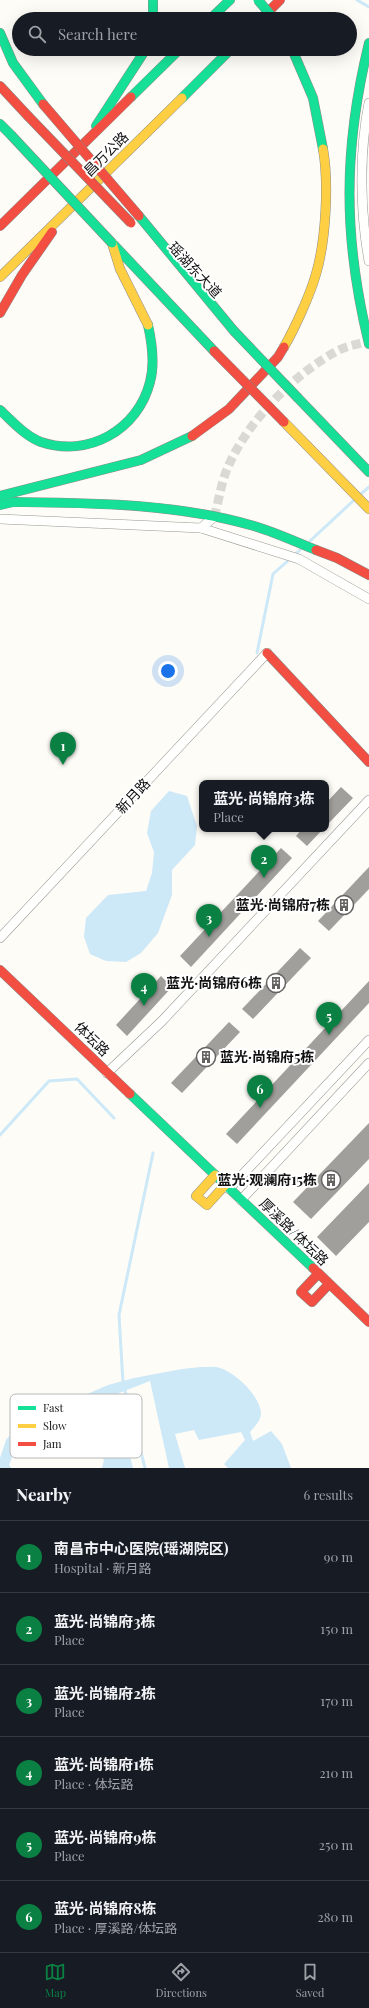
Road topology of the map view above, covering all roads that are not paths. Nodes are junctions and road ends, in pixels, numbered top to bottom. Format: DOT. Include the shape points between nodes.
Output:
graph roads {
  1 [pos="153,0"];
  2 [pos="230,0"];
  3 [pos="258,0"];
  4 [pos="280,0"];
  5 [pos="153,12"];
  6 [pos="217,12"];
  7 [pos="268,12"];
  8 [pos="268,12"];
  9 [pos="0,33"];
  10 [pos="369,43"];
  11 [pos="141,56"];
  12 [pos="173,56"];
  13 [pos="224,56"];
  14 [pos="295,56"];
  15 [pos="0,86"];
  16 [pos="369,103"];
  17 [pos="0,124"];
  18 [pos="0,132"];
  19 [pos="11,135"];
  20 [pos="87,140"];
  21 [pos="33,194"];
  22 [pos="0,215"];
  23 [pos="63,216"];
  24 [pos="0,226"];
  25 [pos="112,243"];
  26 [pos="369,261"];
  27 [pos="0,277"];
  28 [pos="0,312"];
  29 [pos="234,331"];
  30 [pos="369,344"];
  31 [pos="0,410"];
  32 [pos="369,472"];
  33 [pos="0,496"];
  34 [pos="0,505"];
  35 [pos="369,509"];
  36 [pos="214,517"];
  37 [pos="0,519"];
  38 [pos="201,528"];
  39 [pos="369,575"];
  40 [pos="369,599"];
  41 [pos="267,653"];
  42 [pos="369,762"];
  43 [pos="369,800"];
  44 [pos="0,938"];
  45 [pos="0,970"];
  46 [pos="369,1040"];
  47 [pos="369,1063"];
  48 [pos="107,1073"];
  49 [pos="165,1128"];
  50 [pos="215,1175"];
  51 [pos="227,1187"];
  52 [pos="241,1200"];
  53 [pos="318,1274"];
  54 [pos="329,1284"];
  55 [pos="369,1322"];
  1 -- 5 [label="main road"];
  2 -- 6 [label="main road"];
  3 -- 7 [label="main road, bridge"];
  4 -- 8 [label="main road"];
  9 -- 29 [label="main road, bridge" via="13,63 43,104"];
  10 -- 30 [label="main road" via="353,116 348,168 348,215 355,281"];
  11 -- 20 [label="main road"];
  12 -- 20 [label="main road, 昌万公路"];
  13 -- 23 [label="main road, 昌万公路"];
  14 -- 33 [label="main road" via="313,98 326,166 324,226 316,274 290,336 278,356 229,409 191,437 141,460"];
  15 -- 29 [label="main road, 瑶湖东大道, bridge"];
  16 -- 26 [label="street" via="362,176 365,240"];
  17 -- 19 [label="main road"];
  18 -- 19 [label="main road"];
  19 -- 25 [label="main road, bridge"];
  20 -- 21 [label="main road, 昌万公路"];
  21 -- 22 [label="main road"];
  21 -- 24 [label="main road, 昌万公路"];
  23 -- 27 [label="main road, 昌万公路"];
  23 -- 28 [label="main road"];
  25 -- 31 [label="main road" via="120,270 146,320 153,360 150,387 134,418 110,438 83,447 56,446 40,442"];
  25 -- 35 [label="main road, bridge"];
  29 -- 32 [label="main road, 瑶湖东大道, bridge"];
  34 -- 36 [label="main road" via="13,502 105,503 191,512"];
  36 -- 38 [label="street"];
  36 -- 39 [label="main road" via="254,526 338,558"];
  37 -- 38 [label="street"];
  38 -- 40 [label="street" via="299,559"];
  41 -- 42 [label="main road"];
  41 -- 44 [label="street, 新月路"];
  43 -- 48 [label="street" via="162,1021"];
  45 -- 48 [label="main road, 体坛路"];
  46 -- 51 [label="street"];
  47 -- 52 [label="street"];
  48 -- 49 [label="main road, 体坛路"];
  49 -- 50 [label="main road, 厚溪路/体坛路"];
  50 -- 51 [label="main road, 厚溪路/体坛路"];
  50 -- 51 [label="main road" via="196,1196 207,1205"];
  51 -- 52 [label="main road, 厚溪路/体坛路"];
  52 -- 53 [label="main road, 厚溪路/体坛路"];
  53 -- 54 [label="main road, 厚溪路/体坛路"];
  53 -- 54 [label="main road" via="301,1292 312,1302"];
  54 -- 55 [label="main road, 厚溪路/体坛路"];
}
